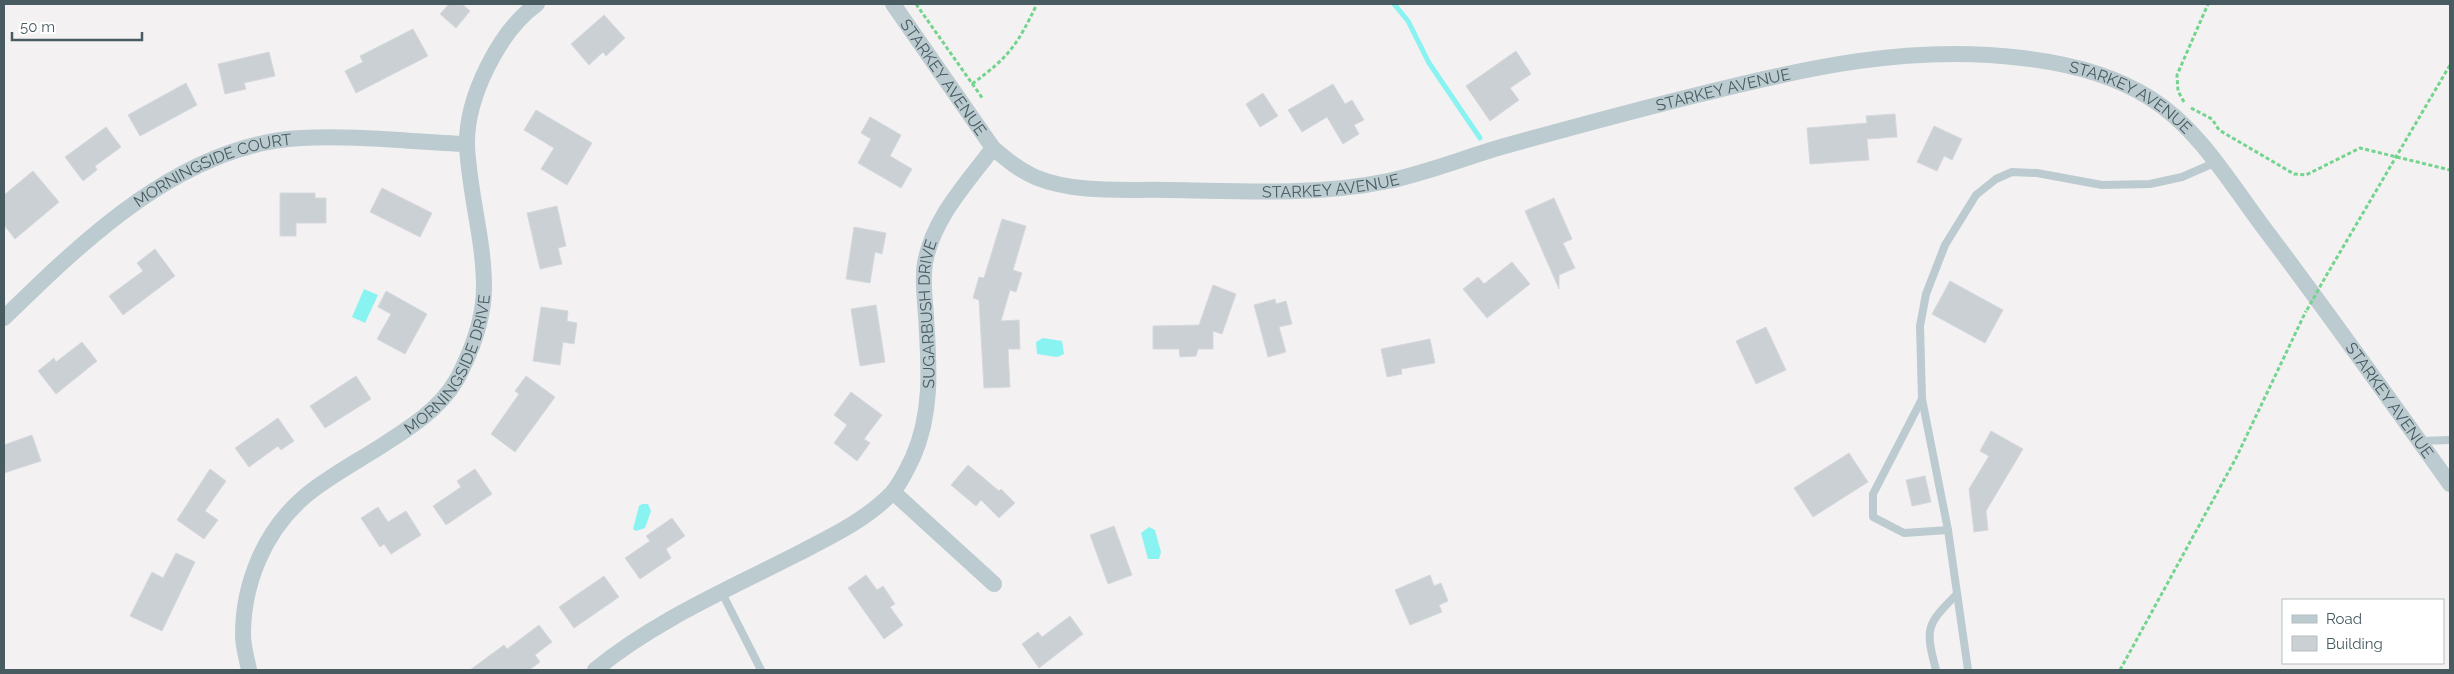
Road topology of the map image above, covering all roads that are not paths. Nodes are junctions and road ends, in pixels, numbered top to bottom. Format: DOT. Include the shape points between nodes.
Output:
graph roads {
  1 [pos="537,4"];
  2 [pos="893,4"];
  3 [pos="467,144"];
  4 [pos="994,148"];
  5 [pos="2214,163"];
  6 [pos="4,318"];
  7 [pos="1922,399"];
  8 [pos="2450,440"];
  9 [pos="2419,441"];
  10 [pos="2450,484"];
  11 [pos="892,492"];
  12 [pos="1948,530"];
  13 [pos="994,584"];
  14 [pos="722,593"];
  15 [pos="1957,594"];
  16 [pos="249,670"];
  17 [pos="595,670"];
  18 [pos="761,670"];
  19 [pos="1936,670"];
  20 [pos="1968,670"];
  1 -- 3 [label="street, MORNINGSIDE DRIVE" via="513,26 495,49 474,105"];
  2 -- 4 [label="street, STARKEY AVENUE"];
  3 -- 6 [label="street, MORNINGSIDE COURT" via="300,138 233,152 192,168 102,227"];
  3 -- 16 [label="street, MORNINGSIDE DRIVE" via="484,288 481,319 462,369 445,397 423,418 304,497 282,520 262,550 246,599 243,637"];
  4 -- 5 [label="street, STARKEY AVENUE" via="1033,176 1090,188 1290,192 1346,188 1391,180 1621,114 1840,62 1906,54 1982,53 2055,62 2124,85 2165,108"];
  4 -- 11 [label="street, SUGARBUSH DRIVE" via="946,210 931,239 924,287 930,384 927,413 920,441"];
  5 -- 7 [label="lane" via="2182,177 2150,184 2102,185 2012,172 1996,179 1976,195 1945,246 1926,294 1920,326"];
  5 -- 9 [label="street, STARKEY AVENUE" via="2297,271"];
  7 -- 12 [label="lane"];
  7 -- 12 [label="lane" via="1873,494 1873,517 1904,534"];
  8 -- 9 [label="lane"];
  9 -- 10 [label="street, STARKEY AVENUE"];
  11 -- 13 [label="street"];
  11 -- 14 [label="street, SUGARBUSH DRIVE" via="866,515 832,536"];
  12 -- 15 [label="lane"];
  14 -- 17 [label="street, SUGARBUSH DRIVE" via="638,639"];
  14 -- 18 [label="lane"];
  15 -- 19 [label="lane" via="1935,616 1928,639"];
  15 -- 20 [label="lane"];
}
